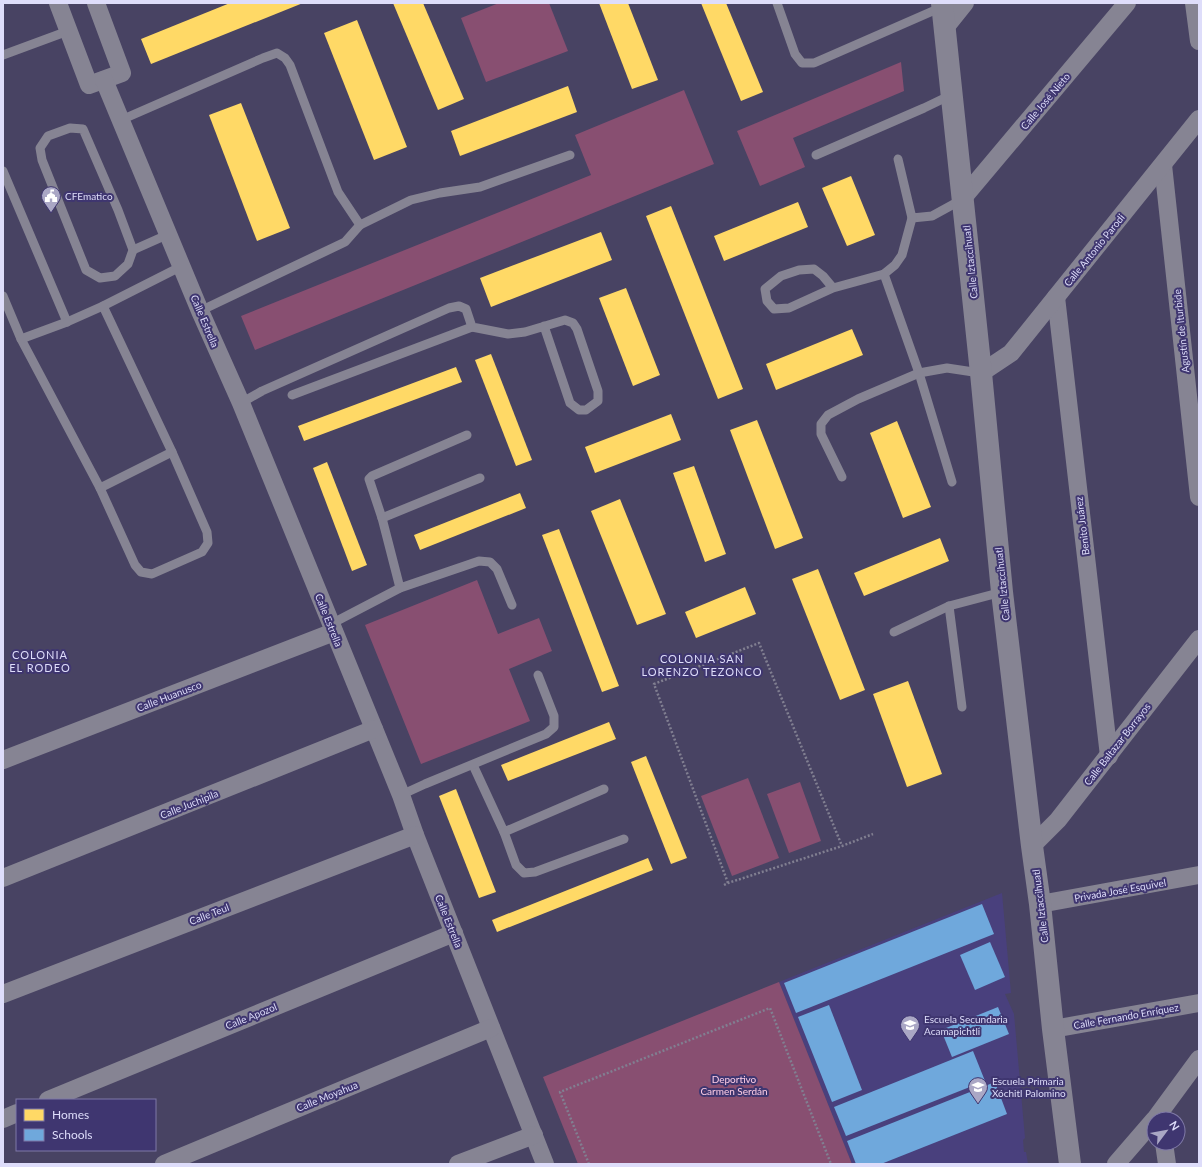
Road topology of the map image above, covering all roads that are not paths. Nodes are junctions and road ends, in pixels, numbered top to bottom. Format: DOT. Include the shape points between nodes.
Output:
graph roads {
  1 [pos="58,3"];
  2 [pos="96,3"];
  3 [pos="777,3"];
  4 [pos="965,3"];
  5 [pos="1127,3"];
  6 [pos="1194,3"];
  7 [pos="942,5"];
  8 [pos="945,28"];
  9 [pos="68,31"];
  10 [pos="1199,41"];
  11 [pos="3,55"];
  12 [pos="97,83"];
  13 [pos="951,95"];
  14 [pos="1199,119"];
  15 [pos="121,120"];
  16 [pos="570,155"];
  17 [pos="816,155"];
  18 [pos="898,159"];
  19 [pos="1163,165"];
  20 [pos="3,171"];
  21 [pos="963,198"];
  22 [pos="912,218"];
  23 [pos="360,225"];
  24 [pos="169,234"];
  25 [pos="133,250"];
  26 [pos="182,266"];
  27 [pos="884,274"];
  28 [pos="833,288"];
  29 [pos="3,296"];
  30 [pos="1056,297"];
  31 [pos="103,306"];
  32 [pos="200,311"];
  33 [pos="67,322"];
  34 [pos="544,326"];
  35 [pos="472,327"];
  36 [pos="21,339"];
  37 [pos="919,373"];
  38 [pos="981,373"];
  39 [pos="292,395"];
  40 [pos="241,403"];
  41 [pos="466,435"];
  42 [pos="172,452"];
  43 [pos="842,477"];
  44 [pos="480,478"];
  45 [pos="952,482"];
  46 [pos="100,488"];
  47 [pos="1199,497"];
  48 [pos="382,518"];
  49 [pos="400,588"];
  50 [pos="1002,592"];
  51 [pos="512,605"];
  52 [pos="949,606"];
  53 [pos="332,628"];
  54 [pos="894,632"];
  55 [pos="1199,639"];
  56 [pos="538,675"];
  57 [pos="962,707"];
  58 [pos="374,729"];
  59 [pos="1109,756"];
  60 [pos="3,760"];
  61 [pos="473,765"];
  62 [pos="604,789"];
  63 [pos="402,795"];
  64 [pos="504,832"];
  65 [pos="415,835"];
  66 [pos="624,839"];
  67 [pos="1032,846"];
  68 [pos="1199,875"];
  69 [pos="3,878"];
  70 [pos="1040,904"];
  71 [pos="454,933"];
  72 [pos="3,994"];
  73 [pos="1199,1003"];
  74 [pos="491,1028"];
  75 [pos="1053,1029"];
  76 [pos="1199,1059"];
  77 [pos="50,1099"];
  78 [pos="1162,1111"];
  79 [pos="16,1113"];
  80 [pos="3,1119"];
  81 [pos="1146,1130"];
  82 [pos="534,1135"];
  83 [pos="1165,1151"];
  84 [pos="164,1164"];
  85 [pos="458,1164"];
  86 [pos="545,1164"];
  87 [pos="1070,1164"];
  88 [pos="1116,1164"];
  89 [pos="1167,1164"];
  1 -- 9 [label="street, Calle Estrella"];
  2 -- 12 [label="street" via="122,73"];
  3 -- 7 [label="lane" via="795,54 802,63 814,63"];
  4 -- 8 [label="street"];
  5 -- 21 [label="street, Calle José Nieto"];
  6 -- 10 [label="street"];
  7 -- 8 [label="street, Calle Iztaccihuatl"];
  8 -- 13 [label="street, Calle Iztaccihuatl"];
  9 -- 11 [label="lane"];
  9 -- 12 [label="street, Calle Estrella"];
  12 -- 15 [label="street, Calle Estrella"];
  13 -- 17 [label="lane"];
  13 -- 21 [label="street, Calle Iztaccihuatl"];
  14 -- 19 [label="street, Calle Antonio Parodi"];
  15 -- 23 [label="lane" via="277,53 290,65 338,192"];
  15 -- 24 [label="street, Calle Estrella"];
  16 -- 23 [label="lane" via="480,187 411,200"];
  18 -- 22 [label="lane"];
  19 -- 30 [label="street, Calle Antonio Parodi"];
  19 -- 47 [label="street, Agustín de Iturbide"];
  20 -- 33 [label="lane"];
  21 -- 22 [label="lane" via="932,216"];
  21 -- 38 [label="street, Calle Iztaccihuatl"];
  22 -- 27 [label="lane" via="902,255 896,265"];
  23 -- 32 [label="lane" via="345,242"];
  24 -- 25 [label="lane"];
  24 -- 26 [label="street, Calle Estrella"];
  25 -- 25 [label="lane" via="83,129 70,128 48,136 40,148 42,160 86,270 100,278 115,276 128,264"];
  26 -- 31 [label="lane"];
  26 -- 32 [label="street, Calle Estrella"];
  27 -- 28 [label="lane"];
  27 -- 37 [label="lane"];
  28 -- 28 [label="lane" via="814,270 799,270 781,276 765,290 767,301 774,309 789,308"];
  29 -- 36 [label="lane"];
  30 -- 38 [label="street, Calle Antonio Parodi" via="1011,353"];
  30 -- 59 [label="street, Benito Juárez"];
  31 -- 33 [label="lane"];
  31 -- 42 [label="lane"];
  32 -- 40 [label="street, Calle Estrella"];
  33 -- 36 [label="lane"];
  34 -- 34 [label="lane" via="565,320 573,323 577,329 598,391 598,401 586,410 578,410 570,403"];
  34 -- 35 [label="lane" via="508,334"];
  35 -- 39 [label="lane"];
  35 -- 40 [label="lane" via="466,309 459,306 449,308 262,391"];
  36 -- 46 [label="lane"];
  37 -- 38 [label="lane" via="947,368"];
  37 -- 43 [label="lane" via="858,399 828,415 821,424 821,434"];
  37 -- 45 [label="lane"];
  38 -- 50 [label="street, Calle Iztaccihuatl"];
  40 -- 53 [label="street, Calle Estrella"];
  41 -- 48 [label="lane" via="372,476 369,479"];
  42 -- 46 [label="lane"];
  42 -- 46 [label="lane" via="207,532 208,543 202,552 152,574 141,572 135,565"];
  44 -- 48 [label="lane"];
  48 -- 49 [label="lane"];
  49 -- 51 [label="lane" via="479,561 490,562 497,569"];
  49 -- 53 [label="lane"];
  50 -- 52 [label="lane"];
  50 -- 67 [label="street, Calle Iztaccihuatl"];
  52 -- 54 [label="lane"];
  52 -- 57 [label="lane"];
  53 -- 58 [label="street, Calle Estrella"];
  53 -- 60 [label="street, Calle Huanusco"];
  55 -- 59 [label="street, Calle Baltazar Borrayos"];
  56 -- 61 [label="lane" via="554,716 554,727 546,734"];
  58 -- 63 [label="street, Calle Estrella"];
  58 -- 69 [label="street, Calle Juchipila"];
  59 -- 67 [label="street, Calle Baltazar Borrayos" via="1058,820"];
  61 -- 63 [label="lane"];
  61 -- 64 [label="lane"];
  62 -- 64 [label="lane"];
  63 -- 65 [label="street, Calle Estrella"];
  64 -- 66 [label="lane" via="516,865 524,872 535,872"];
  65 -- 71 [label="street, Calle Estrella"];
  65 -- 72 [label="street, Calle Teul"];
  67 -- 70 [label="street, Calle Iztaccihuatl"];
  68 -- 70 [label="street, Privada José Esquivel"];
  70 -- 75 [label="street, Calle Iztaccihuatl"];
  71 -- 74 [label="street, Calle Estrella"];
  71 -- 77 [label="street, Calle Apozol"];
  73 -- 75 [label="street, Calle Fernando Enríquez"];
  74 -- 82 [label="street, Calle Estrella"];
  74 -- 84 [label="street, Calle Moyahua"];
  75 -- 87 [label="street, Calle Iztaccihuatl"];
  76 -- 78 [label="street"];
  79 -- 80 [label="street"];
  81 -- 88 [label="street"];
  82 -- 85 [label="street"];
  82 -- 86 [label="street, Calle Estrella"];
  83 -- 89 [label="street"];
}
